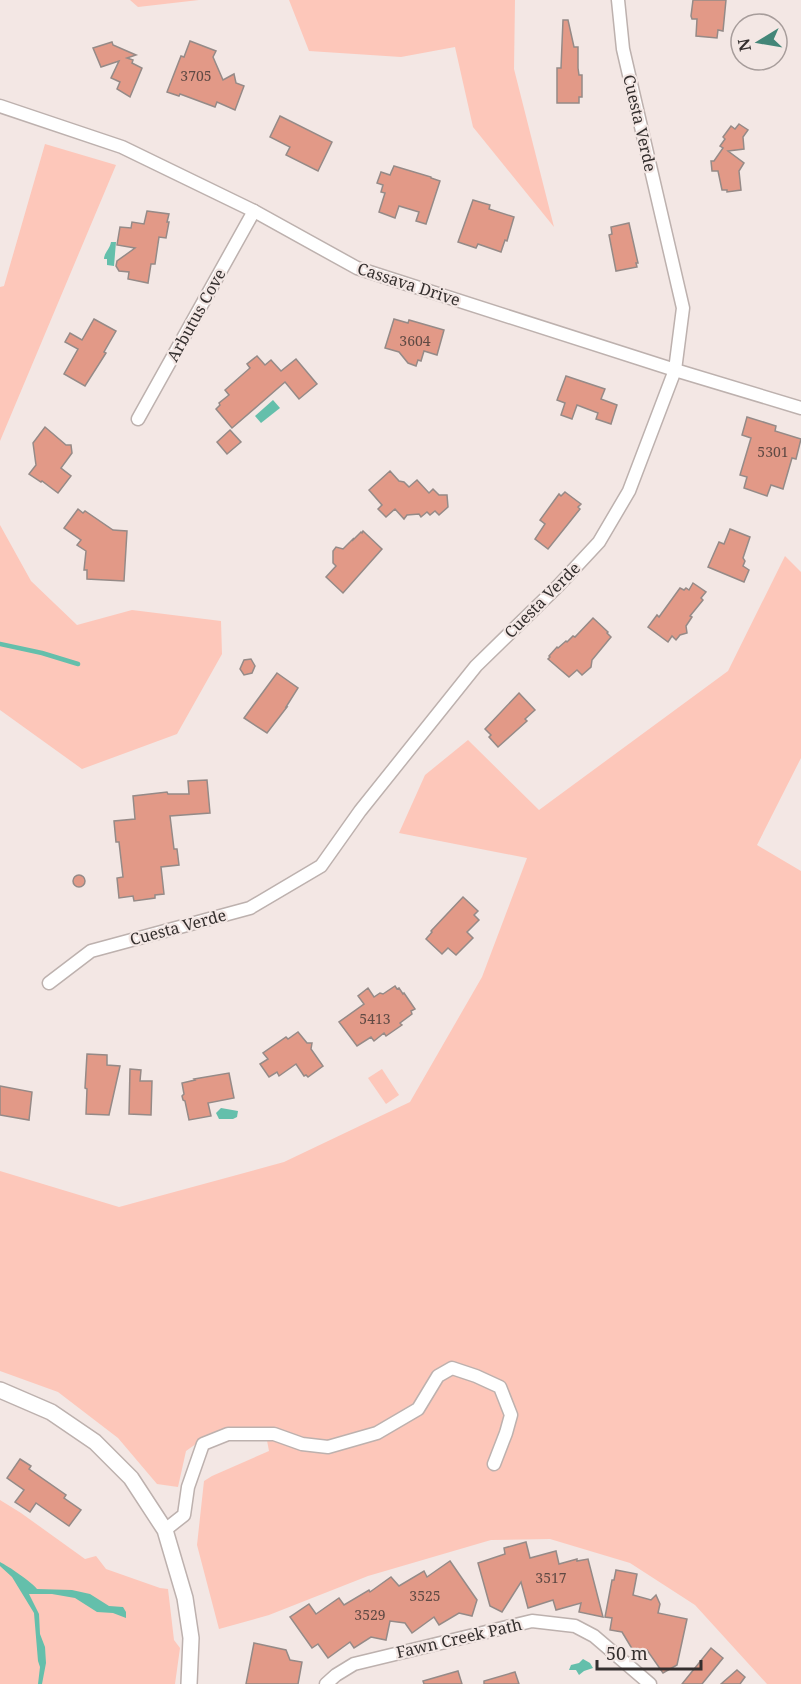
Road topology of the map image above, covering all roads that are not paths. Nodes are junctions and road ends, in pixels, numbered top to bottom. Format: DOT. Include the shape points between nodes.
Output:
graph roads {
  1 [pos="618,0"];
  2 [pos="0,106"];
  3 [pos="254,211"];
  4 [pos="675,370"];
  5 [pos="801,408"];
  6 [pos="138,419"];
  7 [pos="49,983"];
  8 [pos="0,1390"];
  9 [pos="494,1464"];
  10 [pos="165,1530"];
  11 [pos="189,1684"];
  12 [pos="326,1684"];
  13 [pos="650,1684"];
  1 -- 4 [label="street, Cuesta Verde" via="623,49 683,308"];
  2 -- 3 [label="street, Cassava Drive" via="122,147"];
  3 -- 4 [label="street, Cassava Drive" via="357,268"];
  3 -- 6 [label="street, Arbutus Cove"];
  4 -- 5 [label="street, Cassava Drive"];
  4 -- 7 [label="street, Cuesta Verde" via="629,491 599,542 476,666 321,866 250,908 91,951"];
  8 -- 10 [label="street" via="51,1412 95,1442 131,1478"];
  9 -- 10 [label="street" via="511,1415 500,1387 452,1368 438,1376 417,1409 377,1433 328,1447 302,1444 274,1434 228,1434 203,1444 188,1487 184,1515"];
  10 -- 11 [label="street" via="185,1598 191,1638"];
  12 -- 13 [label="street, Fawn Creek Path" via="354,1664 532,1621 575,1626 594,1636"];
}
